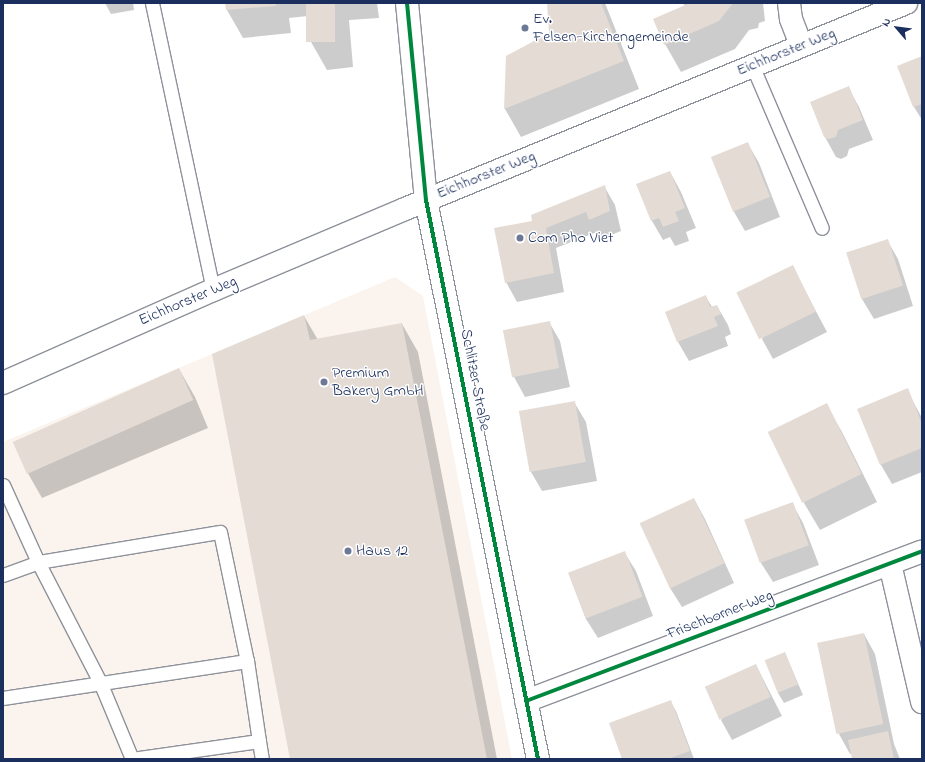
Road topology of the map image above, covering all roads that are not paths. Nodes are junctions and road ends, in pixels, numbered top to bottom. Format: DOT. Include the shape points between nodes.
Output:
graph roads {
  1 [pos="152,3"];
  2 [pos="407,3"];
  3 [pos="789,3"];
  4 [pos="906,3"];
  5 [pos="801,45"];
  6 [pos="752,65"];
  7 [pos="426,200"];
  8 [pos="822,228"];
  9 [pos="213,290"];
  10 [pos="3,383"];
  11 [pos="3,485"];
  12 [pos="922,551"];
  13 [pos="38,562"];
  14 [pos="890,564"];
  15 [pos="3,575"];
  16 [pos="247,662"];
  17 [pos="100,682"];
  18 [pos="3,698"];
  19 [pos="526,701"];
  20 [pos="922,702"];
  21 [pos="259,741"];
  22 [pos="159,757"];
  23 [pos="132,759"];
  24 [pos="262,759"];
  25 [pos="538,759"];
  1 -- 9 [label="lane"];
  2 -- 7 [label="street, Schlitzer Straße"];
  3 -- 5 [label="street" via="791,19"];
  4 -- 5 [label="street, Eichhorster Weg"];
  5 -- 6 [label="street, Eichhorster Weg"];
  6 -- 7 [label="street, Eichhorster Weg"];
  6 -- 8 [label="lane"];
  7 -- 9 [label="street, Eichhorster Weg"];
  7 -- 19 [label="street, Schlitzer Straße"];
  9 -- 10 [label="street, Eichhorster Weg"];
  11 -- 13 [label="lane"];
  12 -- 14 [label="street, Frischborner Weg"];
  13 -- 15 [label="lane"];
  13 -- 16 [label="lane" via="220,532"];
  13 -- 17 [label="lane"];
  14 -- 19 [label="street, Frischborner Weg"];
  14 -- 20 [label="street"];
  16 -- 17 [label="lane"];
  16 -- 21 [label="lane"];
  17 -- 18 [label="lane"];
  17 -- 23 [label="lane"];
  19 -- 25 [label="street, Schlitzer Straße"];
  21 -- 22 [label="lane"];
  21 -- 24 [label="lane"];
  22 -- 23 [label="lane"];
}
